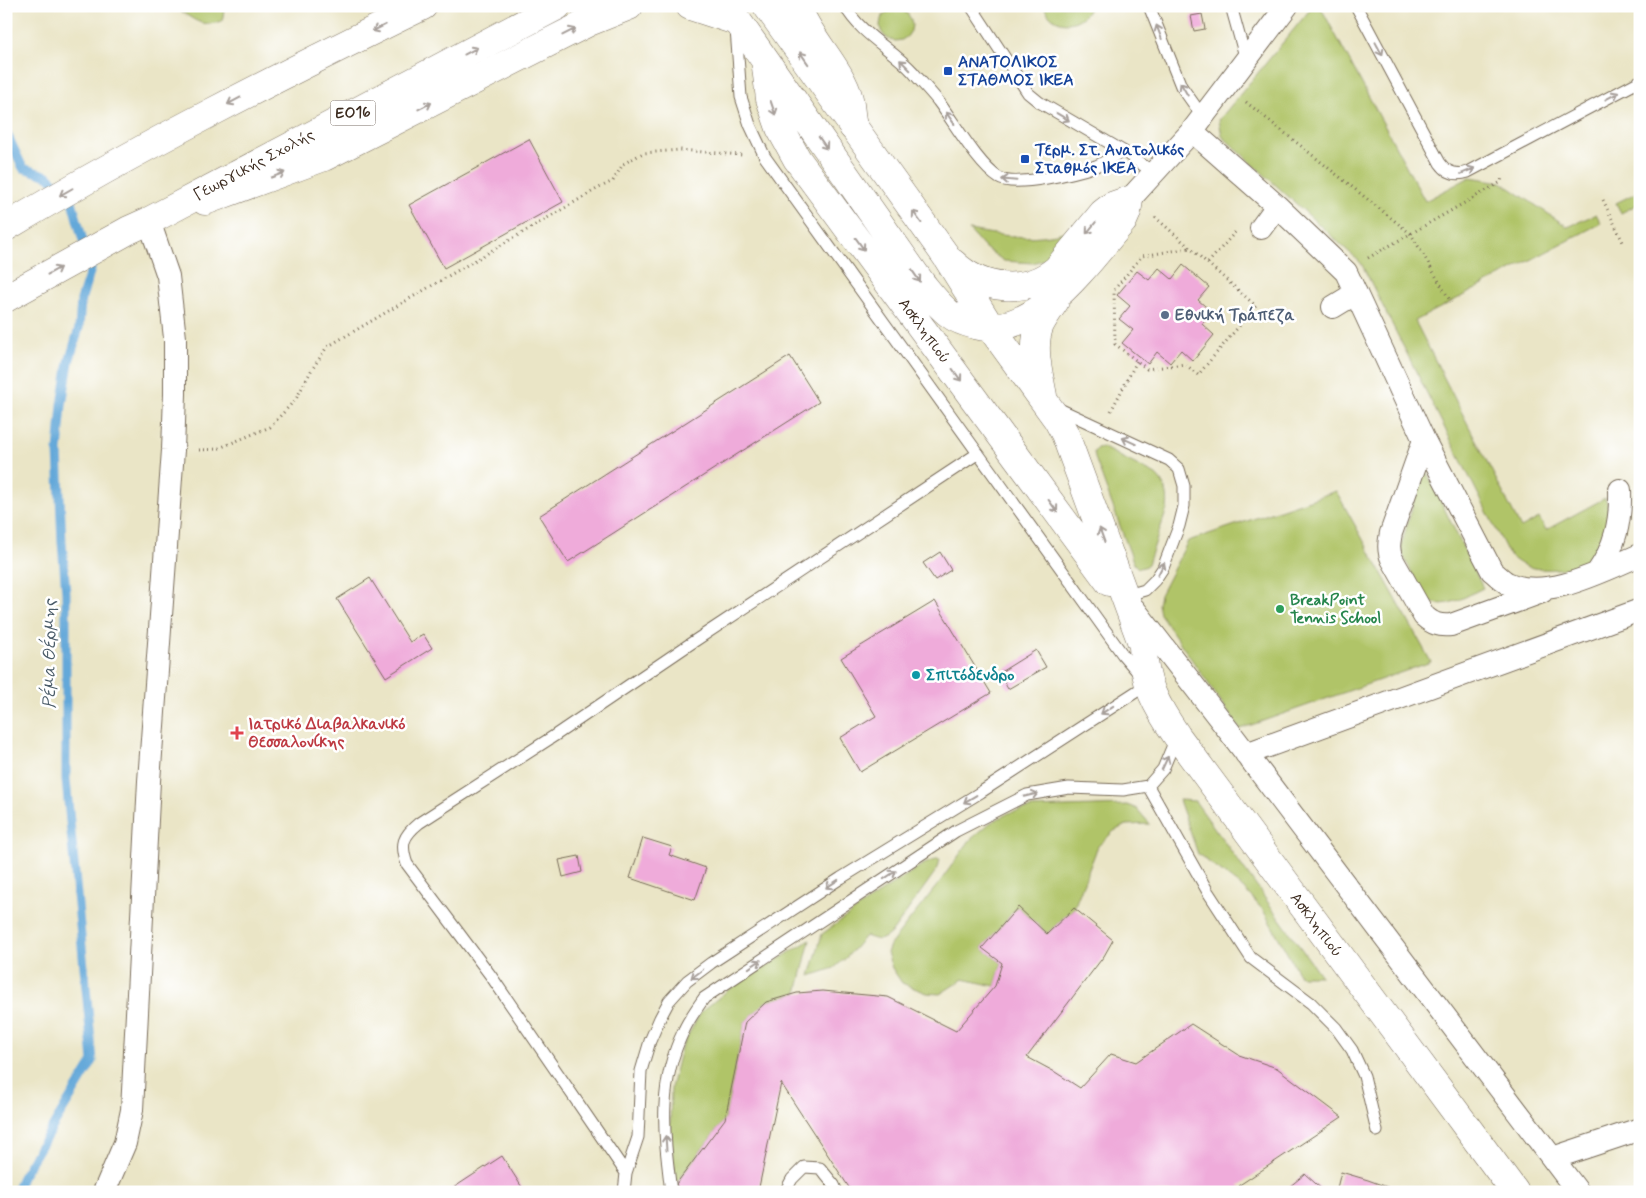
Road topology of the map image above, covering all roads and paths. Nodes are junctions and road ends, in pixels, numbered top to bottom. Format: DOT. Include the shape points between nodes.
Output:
graph roads {
  1 [pos="423,6"];
  2 [pos="557,6"];
  3 [pos="629,6"];
  4 [pos="690,6"];
  5 [pos="768,6"];
  6 [pos="797,6"];
  7 [pos="845,6"];
  8 [pos="971,6"];
  9 [pos="1149,6"];
  10 [pos="1231,6"];
  11 [pos="1287,6"];
  12 [pos="1356,6"];
  13 [pos="731,13"];
  14 [pos="765,60"];
  15 [pos="1247,61"];
  16 [pos="1640,81"];
  17 [pos="1227,85"];
  18 [pos="1198,124"];
  19 [pos="852,127"];
  20 [pos="1123,151"];
  21 [pos="1507,152"];
  22 [pos="765,157"];
  23 [pos="1154,173"];
  24 [pos="1603,200"];
  25 [pos="1140,206"];
  26 [pos="1277,206"];
  27 [pos="14,222"];
  28 [pos="139,225"];
  29 [pos="1261,228"];
  30 [pos="1237,230"];
  31 [pos="1411,234"];
  32 [pos="1623,242"];
  33 [pos="1190,248"];
  34 [pos="946,256"];
  35 [pos="1208,263"];
  36 [pos="1346,272"];
  37 [pos="1356,293"];
  38 [pos="1060,294"];
  39 [pos="9,296"];
  40 [pos="1451,302"];
  41 [pos="1334,307"];
  42 [pos="991,328"];
  43 [pos="1137,361"];
  44 [pos="1044,402"];
  45 [pos="1110,411"];
  46 [pos="1424,440"];
  47 [pos="173,450"];
  48 [pos="977,454"];
  49 [pos="1620,490"];
  50 [pos="1640,555"];
  51 [pos="1597,573"];
  52 [pos="1552,588"];
  53 [pos="1124,596"];
  54 [pos="1640,610"];
  55 [pos="1143,646"];
  56 [pos="1148,684"];
  57 [pos="1177,736"];
  58 [pos="1246,754"];
  59 [pos="1148,786"];
  60 [pos="1640,1129"];
  61 [pos="1377,1131"];
  62 [pos="1553,1158"];
  63 [pos="626,1172"];
  64 [pos="104,1192"];
  65 [pos="624,1192"];
  66 [pos="671,1192"];
  67 [pos="785,1192"];
  68 [pos="837,1192"];
  69 [pos="1515,1192"];
  70 [pos="1578,1192"];
  1 -- 27 [label="street, one-way" via="108,168"];
  28 -- 2 [label="street, Γεωργικής Σχολής / ΕΟ16, one-way"];
  28 -- 3 [label="street, one-way" via="324,157 589,22"];
  4 -- 13 [label="street"];
  19 -- 5 [label="street, Ασκληπιού, one-way"];
  6 -- 19 [label="street" via="849,98"];
  20 -- 7 [label="lane, one-way" via="1097,165 1074,172 1033,180 1001,180 988,170 938,101 906,65 851,17"];
  8 -- 20 [label="lane, one-way" via="1028,93"];
  18 -- 9 [label="lane, one-way"];
  10 -- 15 [label="lane"];
  11 -- 15 [label="street"];
  12 -- 21 [label="lane, one-way" via="1445,170 1460,174"];
  13 -- 14 [label="street, Ασκληπιού"];
  13 -- 22 [label="lane" via="741,97"];
  14 -- 42 [label="street, one-way" via="929,293 954,317"];
  14 -- 55 [label="street, Ασκληπιού, one-way" via="770,99 780,128 797,159 1108,580"];
  15 -- 17 [label="street"];
  21 -- 16 [label="lane, one-way"];
  17 -- 18 [label="street"];
  17 -- 31 [label="path"];
  18 -- 23 [label="street"];
  18 -- 26 [label="street"];
  34 -- 19 [label="street, Ασκληπιού, one-way"];
  20 -- 23 [label="lane"];
  21 -- 31 [label="path" via="1501,182"];
  22 -- 47 [label="path" via="680,150 643,153 623,164 613,181 327,347 296,399 270,427 217,449"];
  22 -- 48 [label="lane"];
  23 -- 25 [label="street"];
  24 -- 32 [label="path"];
  25 -- 33 [label="path"];
  25 -- 34 [label="street, one-way" via="1112,206 1057,270 1028,285 1000,287 980,282 960,270"];
  25 -- 38 [label="street" via="1127,212 1123,221"];
  26 -- 29 [label="street"];
  26 -- 36 [label="street"];
  39 -- 28 [label="street, Γεωργικής Σχολής / ΕΟ16, one-way"];
  28 -- 47 [label="street" via="168,276 175,338"];
  30 -- 35 [label="path"];
  31 -- 36 [label="path"];
  31 -- 40 [label="path"];
  33 -- 35 [label="path"];
  33 -- 43 [label="path" via="1142,256 1114,290 1115,344"];
  34 -- 42 [label="street, Ασκληπιού"];
  35 -- 43 [label="path" via="1256,306 1198,375 1185,364 1147,369"];
  36 -- 37 [label="street"];
  37 -- 41 [label="street"];
  37 -- 46 [label="street"];
  38 -- 42 [label="street" via="1047,306 1025,318"];
  38 -- 44 [label="street" via="1043,319 1038,334 1037,365"];
  42 -- 44 [label="street, Ασκληπιού"];
  43 -- 45 [label="path"];
  53 -- 44 [label="street, Ασκληπιού, one-way" via="1065,434"];
  53 -- 44 [label="lane, one-way" via="1145,590 1163,568 1184,506 1184,486 1179,469 1169,460"];
  46 -- 52 [label="street" via="1492,572 1517,586"];
  46 -- 52 [label="street" via="1388,546 1424,616 1431,623 1451,625"];
  47 -- 64 [label="street" via="149,781 132,1110 125,1144"];
  48 -- 56 [label="lane" via="1123,655"];
  48 -- 63 [label="lane" via="420,823 409,831 403,841 407,864 491,976"];
  49 -- 51 [label="street" via="1614,542"];
  50 -- 51 [label="street"];
  51 -- 52 [label="street"];
  53 -- 55 [label="street, Ασκληπιού"];
  53 -- 58 [label="street"];
  54 -- 58 [label="street"];
  55 -- 56 [label="street, Ασκληπιού"];
  56 -- 57 [label="street, Ασκληπιού" via="1159,709"];
  56 -- 63 [label="lane, one-way" via="841,878 687,981 669,1001 650,1041 641,1071 638,1137"];
  59 -- 57 [label="lane, one-way" via="1163,769"];
  57 -- 69 [label="street, Ασκληπιού"];
  58 -- 62 [label="street"];
  59 -- 61 [label="lane" via="1208,892 1251,958 1311,1003 1352,1050 1364,1076"];
  66 -- 59 [label="lane, one-way" via="664,1105 669,1072 684,1030 704,998 956,831 1027,796 1069,788 1123,790"];
  60 -- 62 [label="street"];
  62 -- 70 [label="street"];
  63 -- 65 [label="lane"];
  67 -- 68 [label="lane" via="804,1167 820,1168"];
}
